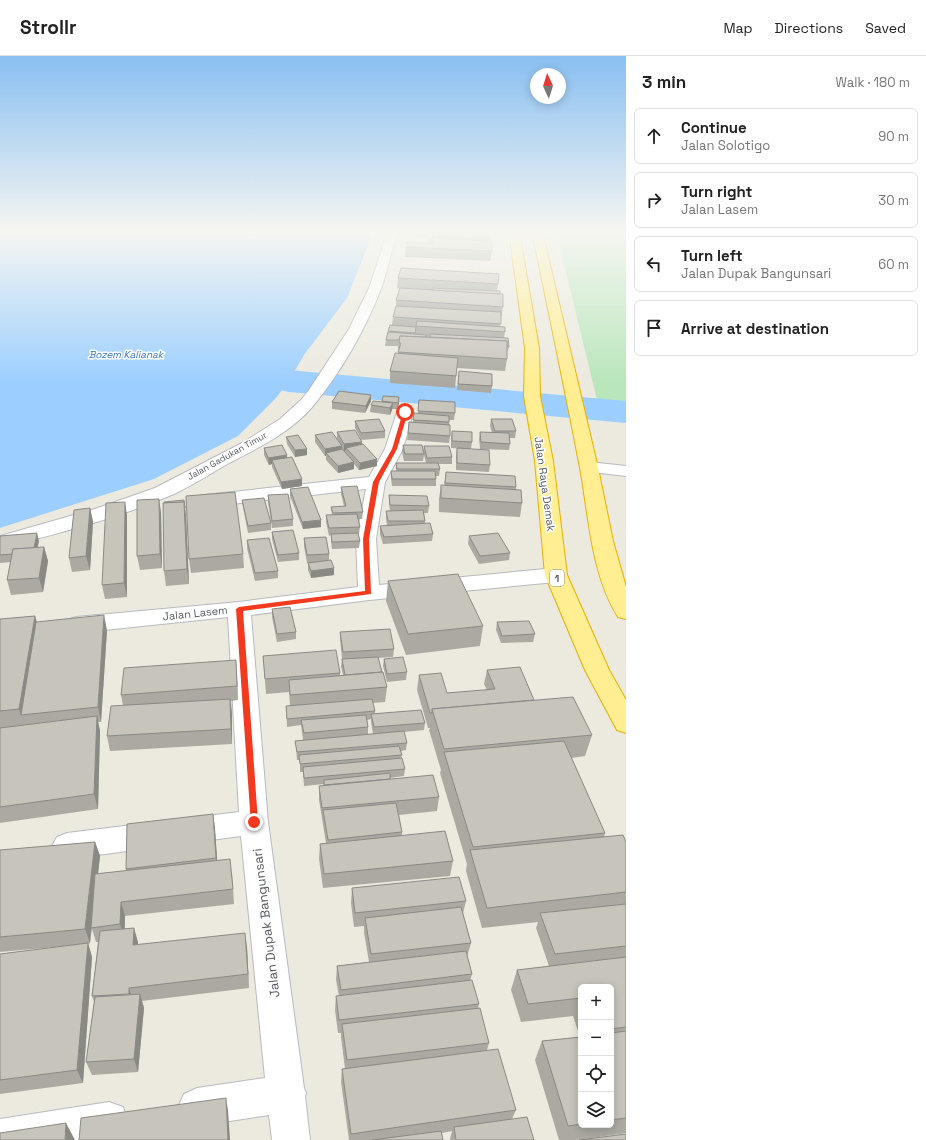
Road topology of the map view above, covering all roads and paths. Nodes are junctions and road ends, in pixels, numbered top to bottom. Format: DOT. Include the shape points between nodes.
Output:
graph roads {
  1 [pos="377,282"];
  2 [pos="522,282"];
  3 [pos="548,282"];
  4 [pos="530,335"];
  5 [pos="560,337"];
  6 [pos="405,412"];
  7 [pos="589,467"];
  8 [pos="626,471"];
  9 [pos="376,482"];
  10 [pos="196,502"];
  11 [pos="0,542"];
  12 [pos="556,575"];
  13 [pos="369,593"];
  14 [pos="239,609"];
  15 [pos="626,612"];
  16 [pos="55,627"];
  17 [pos="626,723"];
  18 [pos="254,822"];
  19 [pos="38,849"];
  20 [pos="287,1093"];
  21 [pos="0,1138"];
  22 [pos="291,1140"];
  1 -- 11 [label="street, Jalan Gadukan Timur" via="353,332 315,394 295,416 252,445 163,491 47,530"];
  2 -- 4 [label="highway, Jalan Raya Demak / 1"];
  3 -- 5 [label="highway"];
  4 -- 5 [label="highway"];
  4 -- 12 [label="highway, Jalan Raya Demak / 1" via="532,396 544,462"];
  5 -- 7 [label="highway"];
  6 -- 9 [label="street" via="394,449"];
  7 -- 8 [label="street"];
  7 -- 15 [label="highway" via="607,558"];
  9 -- 10 [label="street"];
  9 -- 13 [label="street" via="366,539"];
  12 -- 13 [label="street, Jalan Lasem"];
  12 -- 17 [label="highway, Jalan Raya Demak / 1" via="597,670"];
  13 -- 14 [label="street, Jalan Lasem"];
  14 -- 16 [label="street, Jalan Lasem"];
  14 -- 18 [label="street, Jalan Dupak Bangunsari"];
  18 -- 19 [label="street"];
  18 -- 20 [label="street, Jalan Dupak Bangunsari"];
  20 -- 21 [label="street"];
  20 -- 22 [label="street, Jalan Dupak Bangunsari"];
}
